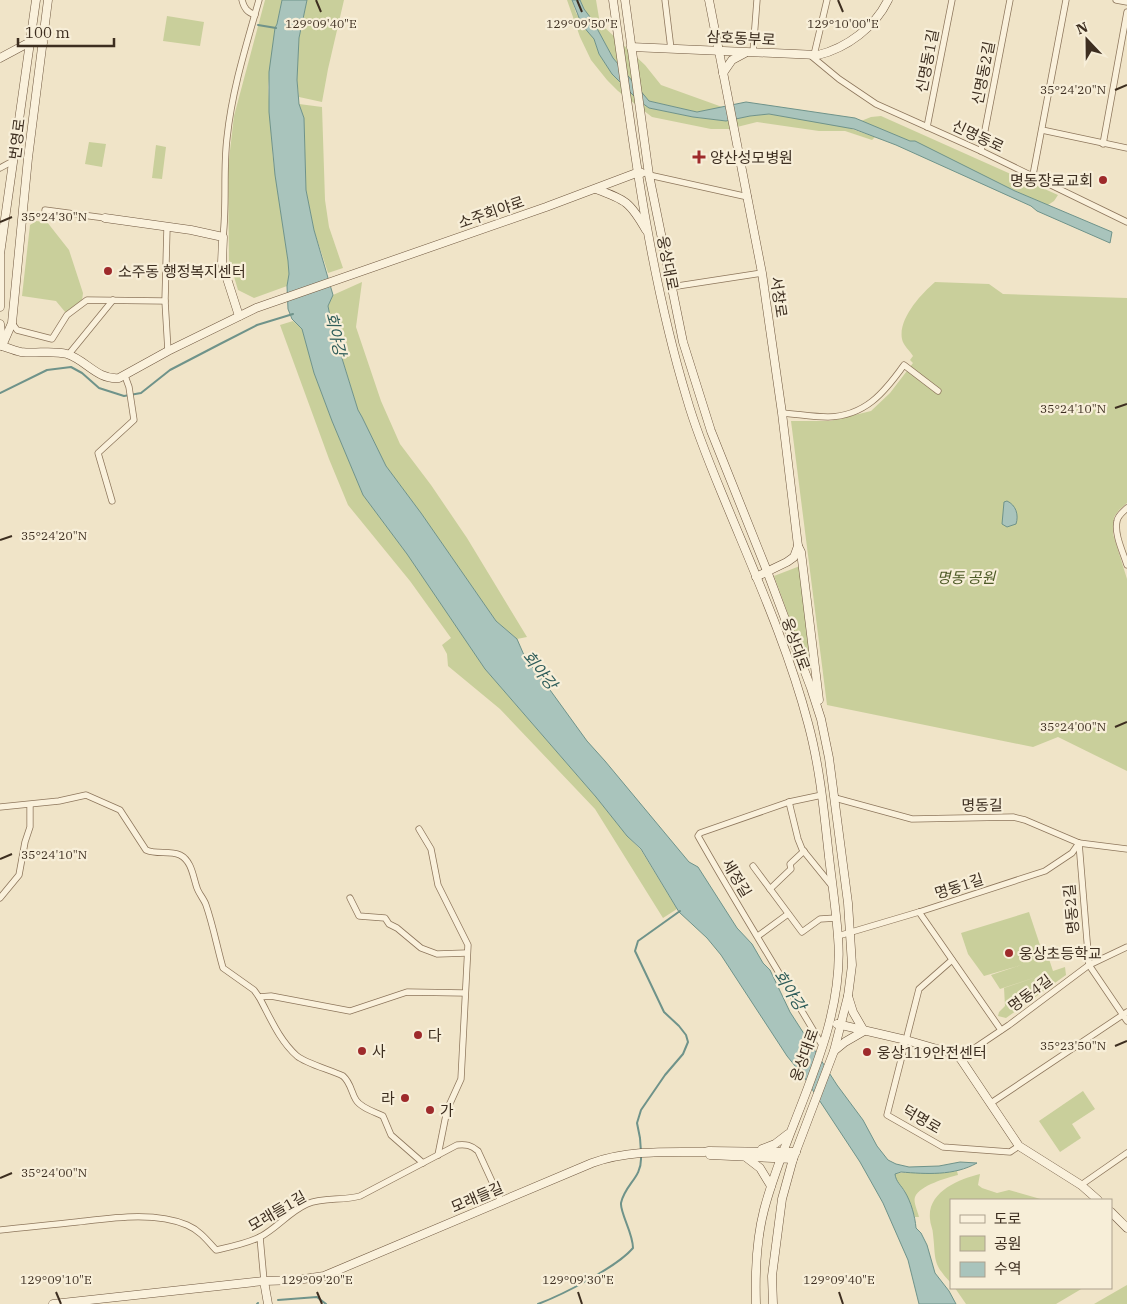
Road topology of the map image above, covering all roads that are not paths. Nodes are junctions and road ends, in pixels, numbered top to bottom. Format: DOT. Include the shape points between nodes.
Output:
graph roads {
  1 [pos="36,0"];
  2 [pos="242,0"];
  3 [pos="259,0"];
  4 [pos="613,0"];
  5 [pos="625,0"];
  6 [pos="665,0"];
  7 [pos="710,0"];
  8 [pos="757,0"];
  9 [pos="827,0"];
  10 [pos="888,0"];
  11 [pos="952,0"];
  12 [pos="1010,0"];
  13 [pos="1066,0"];
  14 [pos="1116,0"];
  15 [pos="48,1"];
  16 [pos="1127,2"];
  17 [pos="1127,12"];
  18 [pos="255,15"];
  19 [pos="30,42"];
  20 [pos="43,43"];
  21 [pos="670,49"];
  22 [pos="718,50"];
  23 [pos="632,51"];
  24 [pos="751,52"];
  25 [pos="824,53"];
  26 [pos="812,55"];
  27 [pos="0,58"];
  28 [pos="823,66"];
  29 [pos="723,72"];
  30 [pos="23,91"];
  31 [pos="37,91"];
  32 [pos="927,127"];
  33 [pos="1042,130"];
  34 [pos="1103,144"];
  35 [pos="1127,148"];
  36 [pos="981,151"];
  37 [pos="13,161"];
  38 [pos="0,168"];
  39 [pos="639,172"];
  40 [pos="649,175"];
  41 [pos="1033,175"];
  42 [pos="596,189"];
  43 [pos="748,196"];
  44 [pos="45,210"];
  45 [pos="105,218"];
  46 [pos="1127,222"];
  47 [pos="167,228"];
  48 [pos="649,235"];
  49 [pos="223,237"];
  50 [pos="762,273"];
  51 [pos="0,286"];
  52 [pos="15,287"];
  53 [pos="671,287"];
  54 [pos="113,300"];
  55 [pos="166,301"];
  56 [pos="0,307"];
  57 [pos="239,316"];
  58 [pos="12,323"];
  59 [pos="0,324"];
  60 [pos="1,346"];
  61 [pos="168,352"];
  62 [pos="69,354"];
  63 [pos="125,376"];
  64 [pos="938,391"];
  65 [pos="782,413"];
  66 [pos="112,501"];
  67 [pos="1127,508"];
  68 [pos="798,546"];
  69 [pos="762,557"];
  70 [pos="1126,561"];
  71 [pos="787,562"];
  72 [pos="767,571"];
  73 [pos="756,576"];
  74 [pos="821,719"];
  75 [pos="822,795"];
  76 [pos="835,798"];
  77 [pos="789,802"];
  78 [pos="30,805"];
  79 [pos="0,807"];
  80 [pos="419,829"];
  81 [pos="1079,844"];
  82 [pos="1127,848"];
  83 [pos="804,851"];
  84 [pos="753,866"];
  85 [pos="832,886"];
  86 [pos="770,889"];
  87 [pos="0,898"];
  88 [pos="350,898"];
  89 [pos="919,912"];
  90 [pos="788,914"];
  91 [pos="836,918"];
  92 [pos="851,932"];
  93 [pos="758,936"];
  94 [pos="838,936"];
  95 [pos="1127,947"];
  96 [pos="467,953"];
  97 [pos="952,960"];
  98 [pos="1089,965"];
  99 [pos="464,993"];
  100 [pos="848,996"];
  101 [pos="259,997"];
  102 [pos="1125,1013"];
  103 [pos="1127,1021"];
  104 [pos="830,1022"];
  105 [pos="842,1025"];
  106 [pos="1001,1030"];
  107 [pos="864,1031"];
  108 [pos="906,1040"];
  109 [pos="822,1045"];
  110 [pos="834,1051"];
  111 [pos="960,1058"];
  112 [pos="991,1104"];
  113 [pos="791,1130"];
  114 [pos="1019,1146"];
  115 [pos="1127,1152"];
  116 [pos="746,1154"];
  117 [pos="438,1155"];
  118 [pos="782,1155"];
  119 [pos="795,1156"];
  120 [pos="422,1163"];
  121 [pos="1081,1185"];
  122 [pos="771,1186"];
  123 [pos="1097,1199"];
  124 [pos="501,1201"];
  125 [pos="1112,1213"];
  126 [pos="1126,1226"];
  127 [pos="0,1230"];
  128 [pos="260,1237"];
  129 [pos="264,1281"];
  130 [pos="133,1295"];
  131 [pos="68,1303"];
  132 [pos="53,1304"];
  133 [pos="133,1304"];
  134 [pos="268,1304"];
  135 [pos="756,1304"];
  136 [pos="773,1304"];
  1 -- 15 [label="main road" via="41,5"];
  1 -- 19 [label="main road, 번영로"];
  2 -- 18 [label="street" via="244,8"];
  3 -- 18 [label="street"];
  4 -- 39 [label="main road, 웅상대로"];
  5 -- 23 [label="main road, 웅상대로"];
  6 -- 21 [label="street"];
  7 -- 22 [label="main road, 서창로"];
  8 -- 24 [label="street"];
  9 -- 26 [label="street"];
  10 -- 25 [label="main road, 삼호동부로" via="862,32"];
  11 -- 32 [label="street, 신명동1길"];
  12 -- 36 [label="street, 신명동2길"];
  13 -- 33 [label="street"];
  14 -- 16 [label="street"];
  15 -- 20 [label="main road, 번영로"];
  17 -- 34 [label="street"];
  18 -- 49 [label="street" via="231,105 224,167 226,214"];
  19 -- 20 [label="main road"];
  19 -- 27 [label="main road"];
  19 -- 30 [label="main road, 번영로"];
  20 -- 31 [label="main road, 번영로"];
  21 -- 22 [label="main road, 삼호동부로"];
  21 -- 23 [label="main road, 삼호동부로"];
  22 -- 24 [label="main road, 삼호동부로"];
  22 -- 29 [label="main road, 서창로"];
  23 -- 40 [label="main road, 웅상대로"];
  24 -- 26 [label="main road, 삼호동부로"];
  24 -- 29 [label="main road" via="732,60"];
  25 -- 26 [label="main road, 삼호동부로"];
  25 -- 28 [label="street"];
  26 -- 28 [label="street, 신명동로"];
  28 -- 32 [label="street, 신명동로" via="876,104"];
  29 -- 43 [label="main road, 서창로"];
  30 -- 31 [label="main road" via="31,87"];
  30 -- 37 [label="main road, 번영로"];
  31 -- 52 [label="main road, 번영로"];
  32 -- 36 [label="street, 신명동로"];
  33 -- 34 [label="street"];
  33 -- 41 [label="street"];
  34 -- 35 [label="street"];
  36 -- 41 [label="street, 신명동로"];
  37 -- 38 [label="street"];
  37 -- 51 [label="main road, 번영로" via="0,254"];
  39 -- 40 [label="main road"];
  39 -- 42 [label="main road, 소주회야로"];
  39 -- 48 [label="main road, 웅상대로"];
  40 -- 43 [label="street"];
  40 -- 53 [label="main road, 웅상대로"];
  41 -- 46 [label="street, 신명동로"];
  42 -- 48 [label="main road" via="627,202"];
  42 -- 57 [label="main road, 소주회야로"];
  43 -- 50 [label="main road, 서창로"];
  44 -- 45 [label="street"];
  45 -- 47 [label="main road"];
  47 -- 49 [label="main road"];
  47 -- 55 [label="street"];
  48 -- 73 [label="main road, 웅상대로" via="671,343 695,427"];
  49 -- 57 [label="main road" via="222,263"];
  50 -- 53 [label="street"];
  50 -- 65 [label="main road, 서창로"];
  51 -- 52 [label="main road" via="6,290"];
  51 -- 56 [label="main road, 번영로"];
  52 -- 58 [label="main road, 번영로"];
  53 -- 69 [label="main road, 웅상대로" via="683,342 711,430"];
  54 -- 55 [label="street"];
  54 -- 58 [label="street" via="87,300 67,315 52,339 17,330"];
  54 -- 62 [label="street"];
  55 -- 61 [label="street"];
  57 -- 61 [label="main road"];
  58 -- 60 [label="main road, 번영로"];
  59 -- 60 [label="main road"];
  60 -- 62 [label="main road" via="21,352"];
  61 -- 63 [label="main road"];
  62 -- 63 [label="main road" via="106,378"];
  63 -- 66 [label="street" via="134,420 98,453"];
  64 -- 65 [label="street" via="904,366 884,392 856,411 828,417"];
  65 -- 68 [label="main road, 서창로"];
  67 -- 70 [label="street" via="1116,522"];
  68 -- 71 [label="main road" via="794,557"];
  68 -- 74 [label="main road, 서창로"];
  69 -- 71 [label="main road" via="772,563"];
  69 -- 72 [label="main road, 웅상대로"];
  71 -- 72 [label="main road"];
  72 -- 73 [label="main road"];
  72 -- 74 [label="main road, 웅상대로"];
  73 -- 75 [label="main road, 웅상대로" via="808,722"];
  74 -- 76 [label="main road, 웅상대로"];
  75 -- 77 [label="street, 세정길"];
  75 -- 85 [label="main road, 웅상대로"];
  76 -- 81 [label="street, 명동길" via="912,819 1013,817"];
  76 -- 92 [label="main road, 웅상대로"];
  77 -- 83 [label="street"];
  77 -- 93 [label="street, 세정길" via="698,836"];
  78 -- 79 [label="street"];
  78 -- 87 [label="street" via="30,828 19,875"];
  78 -- 101 [label="street" via="86,795 120,810 146,850 172,853 186,859 197,890 206,903 222,968"];
  80 -- 96 [label="street" via="431,849 438,885 468,945"];
  81 -- 82 [label="street, 명동길"];
  81 -- 89 [label="street, 명동1길" via="1072,853 1045,871"];
  81 -- 98 [label="street, 명동2길"];
  83 -- 85 [label="street"];
  83 -- 86 [label="street"];
  84 -- 86 [label="street"];
  85 -- 91 [label="main road, 웅상대로"];
  86 -- 90 [label="street"];
  88 -- 96 [label="street" via="360,916 384,918 421,948 437,954"];
  89 -- 92 [label="street, 명동1길"];
  89 -- 97 [label="street, 명동4길"];
  90 -- 91 [label="street" via="802,932 820,919"];
  90 -- 93 [label="street"];
  91 -- 94 [label="main road, 웅상대로"];
  92 -- 94 [label="street, 명동1길"];
  92 -- 100 [label="main road, 웅상대로" via="852,965"];
  93 -- 109 [label="street, 세정길"];
  94 -- 104 [label="main road, 웅상대로" via="838,976"];
  95 -- 98 [label="street, 명동4길"];
  96 -- 99 [label="street"];
  97 -- 106 [label="street, 명동4길"];
  97 -- 108 [label="street, 덕명로" via="919,989"];
  98 -- 102 [label="street, 명동2길"];
  98 -- 106 [label="street, 명동4길"];
  99 -- 101 [label="street" via="406,992 350,1011 271,996"];
  99 -- 117 [label="street" via="461,1079 447,1110"];
  100 -- 105 [label="main road, 웅상대로"];
  100 -- 107 [label="main road"];
  101 -- 120 [label="street" via="283,1042 297,1056 348,1080 356,1102 383,1116 391,1135"];
  102 -- 103 [label="street, 명동2길"];
  102 -- 112 [label="street"];
  104 -- 105 [label="main road"];
  104 -- 109 [label="main road, 웅상대로"];
  105 -- 107 [label="main road"];
  105 -- 110 [label="main road, 웅상대로"];
  106 -- 111 [label="street, 명동4길"];
  107 -- 108 [label="main road"];
  107 -- 110 [label="main road"];
  108 -- 111 [label="main road"];
  108 -- 114 [label="street, 덕명로" via="887,1115 943,1147 1010,1152"];
  109 -- 113 [label="main road, 웅상대로"];
  110 -- 119 [label="main road, 웅상대로"];
  111 -- 112 [label="main road"];
  112 -- 114 [label="main road"];
  113 -- 116 [label="main road" via="775,1144"];
  113 -- 118 [label="main road, 웅상대로"];
  114 -- 121 [label="main road"];
  115 -- 121 [label="street"];
  116 -- 118 [label="main road, 모래들길"];
  116 -- 122 [label="main road"];
  116 -- 124 [label="main road, 모래들길" via="648,1152 619,1155"];
  117 -- 120 [label="street, 모래들1길"];
  117 -- 124 [label="street, 모래들1길" via="457,1145 473,1146 483,1159"];
  118 -- 119 [label="main road, 모래들길"];
  118 -- 122 [label="main road, 웅상대로"];
  119 -- 136 [label="main road, 웅상대로" via="782,1199 772,1276"];
  120 -- 128 [label="street, 모래들1길" via="360,1196 308,1204"];
  121 -- 123 [label="main road"];
  122 -- 135 [label="main road, 웅상대로" via="759,1236"];
  124 -- 129 [label="main road, 모래들길" via="324,1276"];
  125 -- 126 [label="main road"];
  127 -- 128 [label="street, 모래들1길" via="114,1218 156,1218 188,1226 216,1250"];
  128 -- 129 [label="street"];
  129 -- 130 [label="main road, 모래들길"];
  129 -- 134 [label="main road"];
  130 -- 131 [label="main road, 모래들길"];
  130 -- 133 [label="street"];
  131 -- 132 [label="main road, 모래들길"];
}
